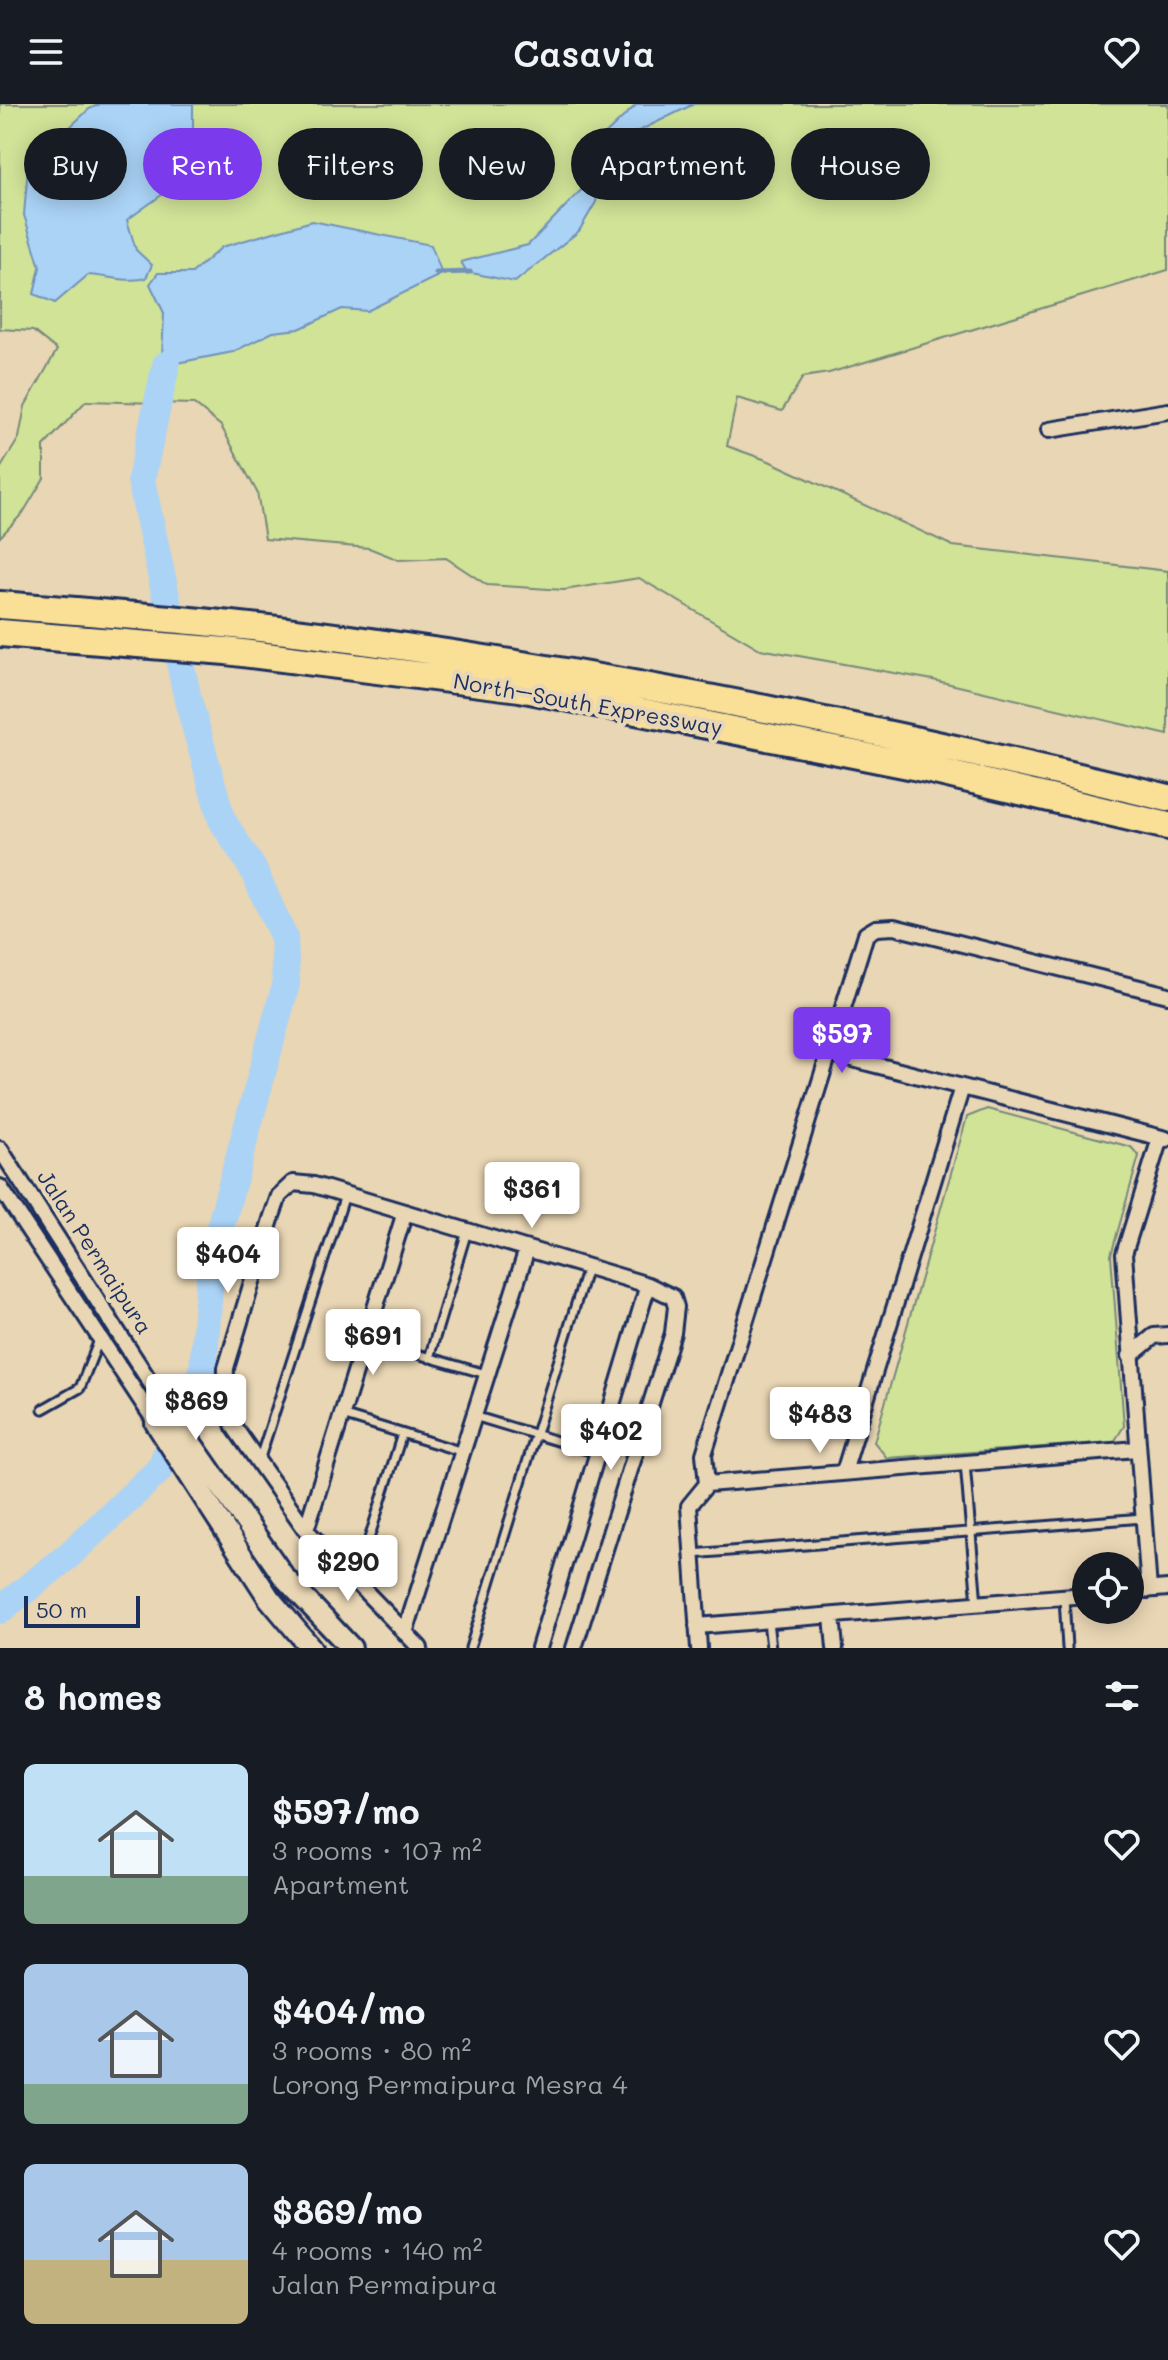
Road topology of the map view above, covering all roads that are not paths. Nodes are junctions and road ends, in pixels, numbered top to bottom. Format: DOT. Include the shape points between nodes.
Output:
graph roads {
  1 [pos="1168,411"];
  2 [pos="1049,430"];
  3 [pos="0,605"];
  4 [pos="0,633"];
  5 [pos="227,638"];
  6 [pos="1168,798"];
  7 [pos="1168,826"];
  8 [pos="1168,995"];
  9 [pos="829,1053"];
  10 [pos="962,1087"];
  11 [pos="1164,1139"];
  12 [pos="0,1149"];
  13 [pos="0,1187"];
  14 [pos="345,1194"];
  15 [pos="405,1212"];
  16 [pos="467,1231"];
  17 [pos="527,1249"];
  18 [pos="588,1267"];
  19 [pos="648,1285"];
  20 [pos="1168,1335"];
  21 [pos="100,1338"];
  22 [pos="365,1339"];
  23 [pos="1130,1356"];
  24 [pos="429,1358"];
  25 [pos="487,1375"];
  26 [pos="43,1409"];
  27 [pos="341,1415"];
  28 [pos="474,1416"];
  29 [pos="163,1418"];
  30 [pos="402,1434"];
  31 [pos="539,1435"];
  32 [pos="1137,1449"];
  33 [pos="463,1452"];
  34 [pos="597,1453"];
  35 [pos="259,1463"];
  36 [pos="965,1463"];
  37 [pos="844,1472"];
  38 [pos="205,1478"];
  39 [pos="707,1484"];
  40 [pos="1143,1518"];
  41 [pos="306,1530"];
  42 [pos="971,1532"];
  43 [pos="692,1554"];
  44 [pos="355,1583"];
  45 [pos="1168,1588"];
  46 [pos="1144,1590"];
  47 [pos="1149,1590"];
  48 [pos="1072,1596"];
  49 [pos="1064,1597"];
  50 [pos="977,1604"];
  51 [pos="832,1616"];
  52 [pos="768,1621"];
  53 [pos="697,1626"];
  54 [pos="405,1633"];
  55 [pos="311,1648"];
  56 [pos="351,1648"];
  57 [pos="420,1648"];
  58 [pos="470,1648"];
  59 [pos="539,1648"];
  60 [pos="574,1648"];
  61 [pos="699,1648"];
  62 [pos="771,1648"];
  63 [pos="835,1648"];
  64 [pos="1067,1648"];
  1 -- 2 [label="street"];
  3 -- 5 [label="highway, North–South Expressway" via="136,616"];
  4 -- 5 [label="highway, North–South Expressway" via="136,642"];
  5 -- 6 [label="highway, North–South Expressway" via="523,664 920,739"];
  5 -- 7 [label="highway, North–South Expressway" via="520,688 914,766"];
  8 -- 9 [label="street" via="894,927 876,928 866,934"];
  9 -- 10 [label="street"];
  9 -- 39 [label="street" via="704,1454"];
  10 -- 11 [label="street"];
  10 -- 37 [label="street"];
  11 -- 23 [label="street" via="1124,1254"];
  12 -- 29 [label="street, Jalan Permaipura"];
  13 -- 21 [label="street, Jalan Permaipura"];
  14 -- 15 [label="street"];
  14 -- 35 [label="lane"];
  14 -- 35 [label="street" via="293,1183 279,1196 272,1216 224,1385 234,1427"];
  15 -- 16 [label="street"];
  15 -- 22 [label="street"];
  16 -- 17 [label="street"];
  16 -- 24 [label="lane"];
  17 -- 18 [label="street"];
  17 -- 25 [label="street"];
  18 -- 19 [label="street"];
  18 -- 31 [label="lane"];
  19 -- 34 [label="street"];
  19 -- 60 [label="street" via="675,1301 673,1333"];
  20 -- 23 [label="street" via="1154,1336"];
  21 -- 26 [label="lane" via="80,1388"];
  21 -- 29 [label="street, Jalan Permaipura"];
  22 -- 24 [label="lane"];
  22 -- 27 [label="street"];
  23 -- 32 [label="street"];
  24 -- 25 [label="lane"];
  25 -- 28 [label="street"];
  27 -- 30 [label="lane"];
  27 -- 41 [label="street"];
  28 -- 31 [label="lane"];
  28 -- 33 [label="street"];
  29 -- 38 [label="main road, Jalan Permaipura"];
  30 -- 33 [label="lane"];
  30 -- 44 [label="lane"];
  31 -- 34 [label="lane"];
  31 -- 58 [label="lane"];
  32 -- 36 [label="street"];
  32 -- 40 [label="street"];
  33 -- 54 [label="street"];
  34 -- 59 [label="street"];
  35 -- 41 [label="street"];
  36 -- 37 [label="street"];
  36 -- 42 [label="lane"];
  37 -- 39 [label="street"];
  38 -- 55 [label="main road, Jalan Permaipura" via="269,1598"];
  38 -- 56 [label="main road, Jalan Permaipura" via="284,1577"];
  39 -- 43 [label="street" via="689,1506"];
  40 -- 42 [label="lane"];
  40 -- 47 [label="street"];
  41 -- 44 [label="street"];
  42 -- 43 [label="lane"];
  42 -- 50 [label="lane"];
  43 -- 53 [label="street"];
  44 -- 54 [label="street"];
  45 -- 47 [label="street"];
  46 -- 47 [label="street"];
  48 -- 49 [label="street"];
  49 -- 50 [label="street"];
  49 -- 64 [label="lane"];
  50 -- 51 [label="street"];
  51 -- 52 [label="street"];
  51 -- 63 [label="street"];
  52 -- 53 [label="street"];
  52 -- 62 [label="lane"];
  53 -- 61 [label="street"];
  54 -- 57 [label="street"];
}
